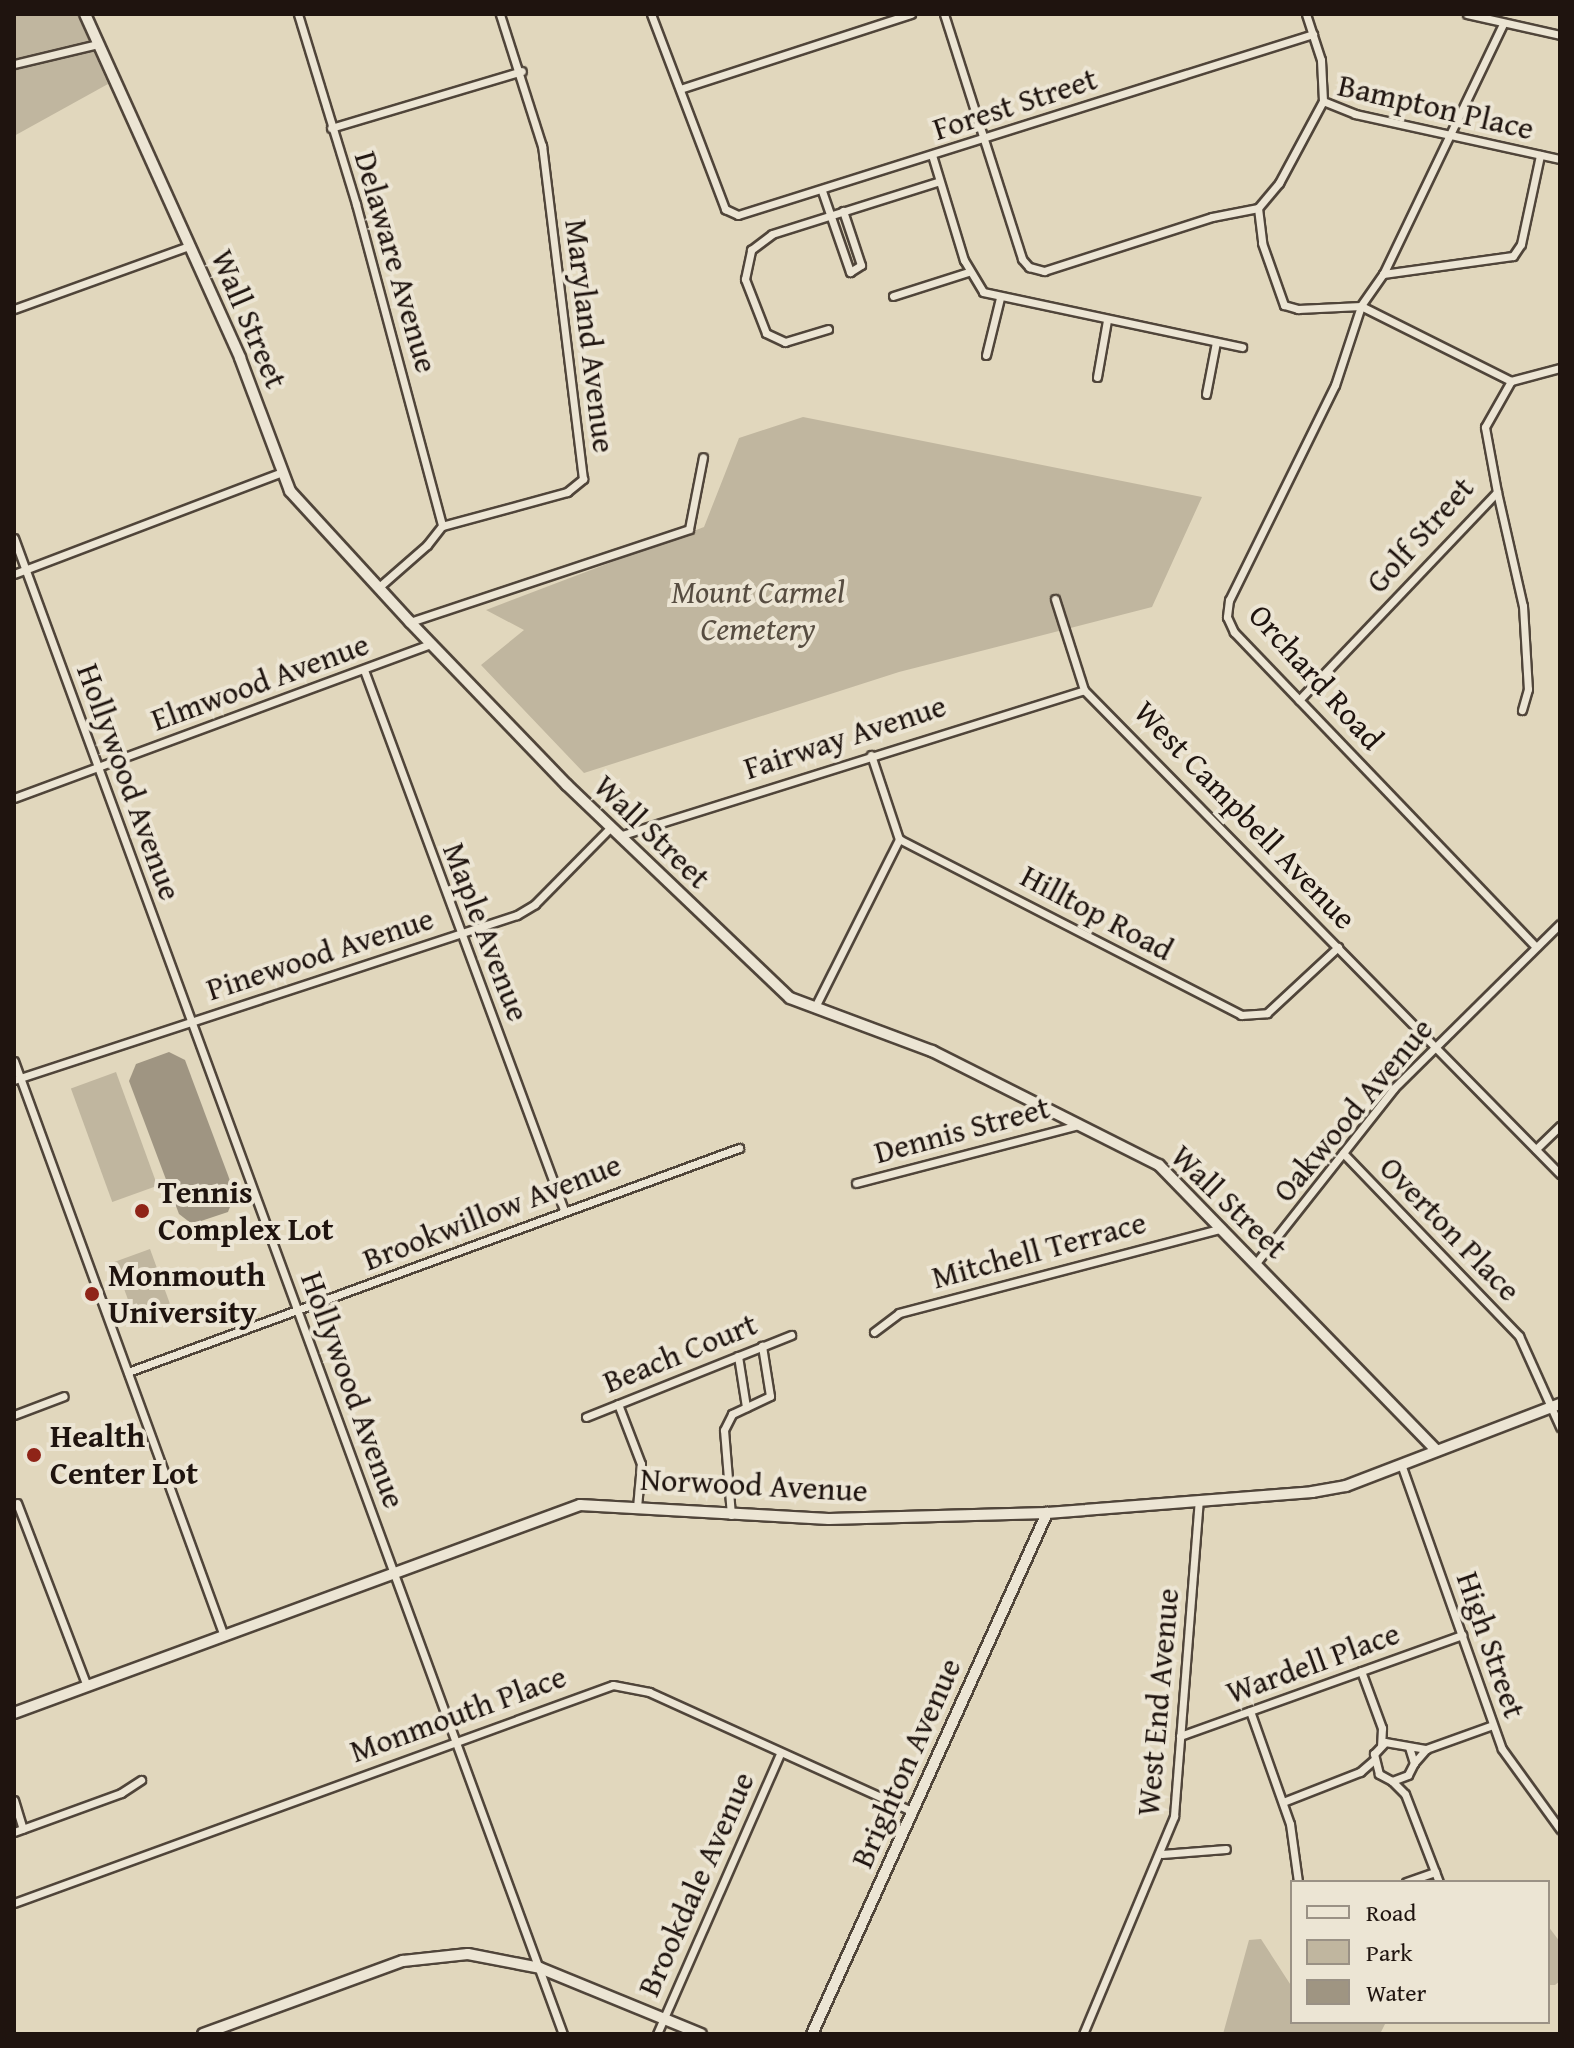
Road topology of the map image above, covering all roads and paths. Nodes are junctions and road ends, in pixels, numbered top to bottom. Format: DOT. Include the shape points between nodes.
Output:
graph roads {
  1 [pos="85,14"];
  2 [pos="298,14"];
  3 [pos="500,14"];
  4 [pos="651,14"];
  5 [pos="911,14"];
  6 [pos="944,14"];
  7 [pos="1306,14"];
  8 [pos="1467,14"];
  9 [pos="1503,24"];
  10 [pos="1313,34"];
  11 [pos="1560,35"];
  12 [pos="98,44"];
  13 [pos="14,64"];
  14 [pos="522,71"];
  15 [pos="680,89"];
  16 [pos="1323,101"];
  17 [pos="331,128"];
  18 [pos="1447,135"];
  19 [pos="984,139"];
  20 [pos="932,155"];
  21 [pos="1540,155"];
  22 [pos="1560,159"];
  23 [pos="937,182"];
  24 [pos="822,191"];
  25 [pos="1258,208"];
  26 [pos="843,211"];
  27 [pos="829,215"];
  28 [pos="189,246"];
  29 [pos="968,272"];
  30 [pos="1383,274"];
  31 [pos="893,296"];
  32 [pos="1000,298"];
  33 [pos="1361,306"];
  34 [pos="14,309"];
  35 [pos="1107,320"];
  36 [pos="828,329"];
  37 [pos="1216,342"];
  38 [pos="1242,347"];
  39 [pos="986,355"];
  40 [pos="1560,368"];
  41 [pos="1097,377"];
  42 [pos="1511,381"];
  43 [pos="1206,394"];
  44 [pos="703,457"];
  45 [pos="282,472"];
  46 [pos="1497,492"];
  47 [pos="442,526"];
  48 [pos="14,538"];
  49 [pos="26,569"];
  50 [pos="14,574"];
  51 [pos="379,587"];
  52 [pos="1055,599"];
  53 [pos="410,622"];
  54 [pos="431,644"];
  55 [pos="364,670"];
  56 [pos="1084,690"];
  57 [pos="1299,700"];
  58 [pos="1522,710"];
  59 [pos="871,755"];
  60 [pos="98,767"];
  61 [pos="14,798"];
  62 [pos="611,827"];
  63 [pos="622,835"];
  64 [pos="899,839"];
  65 [pos="1560,924"];
  66 [pos="461,934"];
  67 [pos="1338,947"];
  68 [pos="1536,947"];
  69 [pos="815,1007"];
  70 [pos="192,1021"];
  71 [pos="1436,1046"];
  72 [pos="14,1061"];
  73 [pos="17,1079"];
  74 [pos="1080,1124"];
  75 [pos="1560,1126"];
  76 [pos="739,1148"];
  77 [pos="1536,1149"];
  78 [pos="1343,1153"];
  79 [pos="1560,1174"];
  80 [pos="856,1183"];
  81 [pos="564,1210"];
  82 [pos="1222,1228"];
  83 [pos="1256,1263"];
  84 [pos="299,1312"];
  85 [pos="874,1332"];
  86 [pos="791,1335"];
  87 [pos="762,1346"];
  88 [pos="738,1356"];
  89 [pos="128,1372"];
  90 [pos="64,1396"];
  91 [pos="618,1404"];
  92 [pos="1556,1405"];
  93 [pos="746,1407"];
  94 [pos="14,1415"];
  95 [pos="586,1417"];
  96 [pos="1560,1427"];
  97 [pos="1436,1450"];
  98 [pos="1401,1464"];
  99 [pos="1199,1501"];
  100 [pos="17,1503"];
  101 [pos="637,1507"];
  102 [pos="1047,1513"];
  103 [pos="731,1515"];
  104 [pos="395,1572"];
  105 [pos="1462,1635"];
  106 [pos="224,1636"];
  107 [pos="1361,1671"];
  108 [pos="87,1686"];
  109 [pos="1250,1711"];
  110 [pos="14,1713"];
  111 [pos="1493,1725"];
  112 [pos="1382,1728"];
  113 [pos="1180,1736"];
  114 [pos="456,1740"];
  115 [pos="1395,1740"];
  116 [pos="1381,1745"];
  117 [pos="1409,1747"];
  118 [pos="1426,1749"];
  119 [pos="780,1754"];
  120 [pos="1374,1760"];
  121 [pos="1414,1763"];
  122 [pos="1360,1772"];
  123 [pos="1379,1774"];
  124 [pos="1408,1775"];
  125 [pos="141,1780"];
  126 [pos="1392,1781"];
  127 [pos="1405,1794"];
  128 [pos="14,1800"];
  129 [pos="1283,1802"];
  130 [pos="913,1812"];
  131 [pos="23,1829"];
  132 [pos="1560,1829"];
  133 [pos="14,1832"];
  134 [pos="1226,1849"];
  135 [pos="1162,1854"];
  136 [pos="1435,1872"];
  137 [pos="1298,1880"];
  138 [pos="1412,1880"];
  139 [pos="1438,1880"];
  140 [pos="14,1903"];
  141 [pos="540,1968"];
  142 [pos="663,2019"];
  143 [pos="203,2034"];
  144 [pos="563,2034"];
  145 [pos="657,2034"];
  146 [pos="701,2034"];
  147 [pos="812,2034"];
  148 [pos="1083,2034"];
  1 -- 12 [label="street, Wall Street"];
  2 -- 17 [label="street, Delaware Avenue"];
  3 -- 14 [label="street, Maryland Avenue"];
  4 -- 15 [label="street"];
  5 -- 15 [label="street"];
  6 -- 19 [label="street"];
  7 -- 10 [label="street"];
  8 -- 9 [label="street"];
  9 -- 11 [label="street"];
  9 -- 18 [label="street, Orchard Road"];
  10 -- 16 [label="street" via="1324,76"];
  10 -- 19 [label="street, Forest Street"];
  12 -- 13 [label="street"];
  12 -- 28 [label="street, Wall Street"];
  14 -- 17 [label="street"];
  14 -- 47 [label="street, Maryland Avenue" via="542,146 583,479 567,492"];
  15 -- 24 [label="street, Forest Street" via="730,214"];
  16 -- 18 [label="street, Bampton Place" via="1355,114"];
  16 -- 25 [label="street, Bampton Place" via="1279,183"];
  17 -- 47 [label="street, Delaware Avenue"];
  18 -- 21 [label="street, Bampton Place"];
  18 -- 30 [label="street, Orchard Road"];
  19 -- 20 [label="street, Forest Street"];
  19 -- 25 [label="street" via="1022,259 1034,270"];
  20 -- 23 [label="street"];
  20 -- 24 [label="street, Forest Street"];
  21 -- 22 [label="street, Bampton Place"];
  21 -- 30 [label="street" via="1521,244 1513,256"];
  23 -- 26 [label="street"];
  23 -- 29 [label="street"];
  24 -- 27 [label="street"];
  25 -- 33 [label="street" via="1262,243 1284,305"];
  26 -- 27 [label="street"];
  26 -- 27 [label="street" via="861,265 850,272"];
  27 -- 36 [label="street" via="764,237 751,250 745,272 758,319 772,338 791,341"];
  28 -- 34 [label="street"];
  28 -- 45 [label="street, Wall Street" via="252,388"];
  29 -- 31 [label="street"];
  29 -- 32 [label="street" via="983,292"];
  30 -- 33 [label="street, Orchard Road"];
  32 -- 35 [label="street"];
  32 -- 39 [label="street"];
  33 -- 42 [label="street"];
  33 -- 57 [label="street, Orchard Road" via="1335,385 1227,608 1234,632"];
  35 -- 37 [label="street"];
  35 -- 41 [label="street"];
  37 -- 38 [label="street"];
  37 -- 43 [label="street"];
  40 -- 42 [label="street"];
  42 -- 46 [label="street, Golf Street" via="1485,427"];
  44 -- 53 [label="street" via="689,529"];
  45 -- 49 [label="street"];
  45 -- 51 [label="street, Wall Street" via="292,494"];
  46 -- 57 [label="street, Golf Street"];
  46 -- 58 [label="street" via="1523,606 1528,689"];
  47 -- 51 [label="street"];
  48 -- 49 [label="street, Hollywood Avenue"];
  49 -- 50 [label="street"];
  49 -- 60 [label="street, Hollywood Avenue"];
  51 -- 53 [label="street, Wall Street"];
  52 -- 56 [label="street, West Campbell Avenue"];
  53 -- 54 [label="street, Wall Street"];
  54 -- 55 [label="street, Elmwood Avenue"];
  54 -- 62 [label="street, Wall Street"];
  55 -- 60 [label="street, Elmwood Avenue"];
  55 -- 66 [label="street, Maple Avenue"];
  56 -- 59 [label="street, Fairway Avenue"];
  56 -- 67 [label="street, West Campbell Avenue"];
  57 -- 68 [label="street, Orchard Road"];
  59 -- 63 [label="street, Fairway Avenue"];
  59 -- 64 [label="street"];
  60 -- 61 [label="street, Elmwood Avenue"];
  60 -- 70 [label="street, Hollywood Avenue"];
  62 -- 63 [label="street, Wall Street"];
  62 -- 66 [label="street, Pinewood Avenue" via="531,907"];
  63 -- 69 [label="street, Wall Street" via="770,981 790,998"];
  64 -- 67 [label="street, Hilltop Road" via="1245,1016 1267,1013"];
  64 -- 69 [label="street"];
  65 -- 68 [label="street, Oakwood Avenue"];
  66 -- 70 [label="street, Pinewood Avenue"];
  66 -- 81 [label="street, Maple Avenue"];
  67 -- 71 [label="street, West Campbell Avenue"];
  68 -- 71 [label="street, Oakwood Avenue"];
  69 -- 74 [label="street, Wall Street" via="932,1051"];
  70 -- 73 [label="street, Pinewood Avenue"];
  70 -- 84 [label="street, Hollywood Avenue"];
  71 -- 77 [label="street, West Campbell Avenue"];
  71 -- 78 [label="street, Oakwood Avenue"];
  72 -- 73 [label="street"];
  73 -- 89 [label="street"];
  74 -- 80 [label="street, Dennis Street"];
  74 -- 82 [label="street, Wall Street" via="1159,1165"];
  75 -- 77 [label="street"];
  76 -- 81 [label="street, Brookwillow Avenue"];
  77 -- 79 [label="street, West Campbell Avenue"];
  78 -- 83 [label="street, Oakwood Avenue"];
  78 -- 92 [label="street, Overton Place" via="1519,1336"];
  81 -- 84 [label="street, Brookwillow Avenue"];
  82 -- 83 [label="street, Wall Street"];
  82 -- 85 [label="street, Mitchell Terrace" via="899,1313"];
  83 -- 97 [label="street, Wall Street"];
  84 -- 89 [label="street, Brookwillow Avenue"];
  84 -- 104 [label="street, Hollywood Avenue"];
  86 -- 87 [label="street, Beach Court"];
  87 -- 88 [label="street, Beach Court"];
  87 -- 93 [label="street" via="770,1396"];
  88 -- 91 [label="street, Beach Court"];
  88 -- 93 [label="street"];
  89 -- 106 [label="street"];
  90 -- 94 [label="street"];
  91 -- 95 [label="street, Beach Court"];
  91 -- 101 [label="street" via="641,1464"];
  92 -- 96 [label="street, Overton Place"];
  92 -- 97 [label="street, Norwood Avenue"];
  93 -- 103 [label="street" via="729,1416 724,1430"];
  97 -- 98 [label="street, Norwood Avenue"];
  98 -- 99 [label="street, Norwood Avenue" via="1321,1491"];
  98 -- 105 [label="street, High Street"];
  99 -- 102 [label="street, Norwood Avenue"];
  99 -- 113 [label="street, West End Avenue"];
  100 -- 108 [label="street"];
  101 -- 103 [label="street, Norwood Avenue"];
  101 -- 104 [label="street, Norwood Avenue" via="580,1505"];
  102 -- 103 [label="street, Norwood Avenue" via="829,1519"];
  102 -- 130 [label="street, Brighton Avenue"];
  104 -- 106 [label="street, Norwood Avenue"];
  104 -- 114 [label="street, Hollywood Avenue"];
  105 -- 107 [label="street, Wardell Place"];
  105 -- 111 [label="street, High Street"];
  106 -- 108 [label="street, Norwood Avenue"];
  107 -- 109 [label="street, Wardell Place"];
  107 -- 112 [label="street"];
  108 -- 110 [label="street, Norwood Avenue"];
  109 -- 113 [label="street, Wardell Place"];
  109 -- 129 [label="street"];
  111 -- 118 [label="street"];
  111 -- 132 [label="street, High Street" via="1502,1749"];
  112 -- 115 [label="street"];
  112 -- 116 [label="street"];
  113 -- 135 [label="street, West End Avenue" via="1174,1816"];
  114 -- 119 [label="street, Monmouth Place" via="613,1685 649,1692"];
  114 -- 140 [label="street, Monmouth Place"];
  114 -- 141 [label="street, Hollywood Avenue"];
  115 -- 116 [label="street"];
  115 -- 117 [label="street"];
  116 -- 120 [label="street"];
  117 -- 118 [label="street"];
  117 -- 121 [label="street"];
  118 -- 121 [label="street"];
  119 -- 130 [label="street, Monmouth Place"];
  119 -- 142 [label="street, Brookdale Avenue"];
  120 -- 122 [label="street"];
  120 -- 123 [label="street"];
  121 -- 124 [label="street"];
  122 -- 123 [label="street"];
  122 -- 129 [label="street"];
  123 -- 126 [label="street"];
  124 -- 126 [label="street"];
  124 -- 127 [label="street"];
  125 -- 131 [label="street" via="121,1793"];
  126 -- 127 [label="street"];
  127 -- 136 [label="street"];
  128 -- 131 [label="street"];
  129 -- 137 [label="street"];
  130 -- 147 [label="street, Brighton Avenue"];
  131 -- 133 [label="street"];
  134 -- 135 [label="street"];
  135 -- 148 [label="street, West End Avenue"];
  136 -- 138 [label="street"];
  136 -- 139 [label="street"];
  141 -- 142 [label="street"];
  141 -- 143 [label="street" via="468,1954 420,1957"];
  141 -- 144 [label="street, Hollywood Avenue"];
  142 -- 145 [label="street, Brookdale Avenue"];
  142 -- 146 [label="street"];
}
